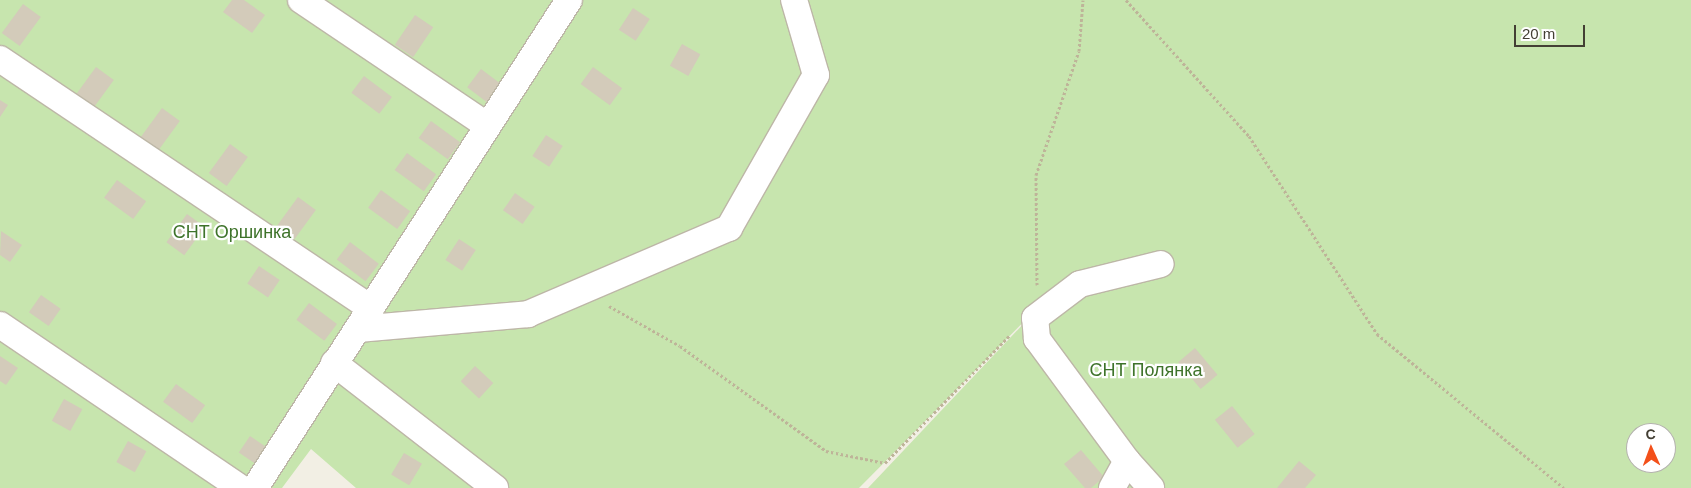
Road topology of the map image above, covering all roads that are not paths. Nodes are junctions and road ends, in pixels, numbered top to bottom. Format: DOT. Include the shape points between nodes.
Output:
graph roads {
  1 [pos="301,0"];
  2 [pos="569,0"];
  3 [pos="794,0"];
  4 [pos="0,58"];
  5 [pos="488,126"];
  6 [pos="1161,264"];
  7 [pos="364,319"];
  8 [pos="0,325"];
  9 [pos="334,362"];
  10 [pos="1127,460"];
  11 [pos="241,488"];
  12 [pos="254,488"];
  13 [pos="495,488"];
  14 [pos="1112,488"];
  15 [pos="1151,488"];
  1 -- 5 [label="street"];
  2 -- 5 [label="street"];
  3 -- 7 [label="street" via="816,75 728,228 528,314"];
  4 -- 7 [label="street"];
  5 -- 7 [label="street"];
  6 -- 10 [label="street" via="1080,284 1035,318 1037,339"];
  7 -- 9 [label="street"];
  8 -- 11 [label="street"];
  9 -- 12 [label="street"];
  9 -- 13 [label="street"];
  10 -- 14 [label="street"];
  10 -- 15 [label="street"];
}
